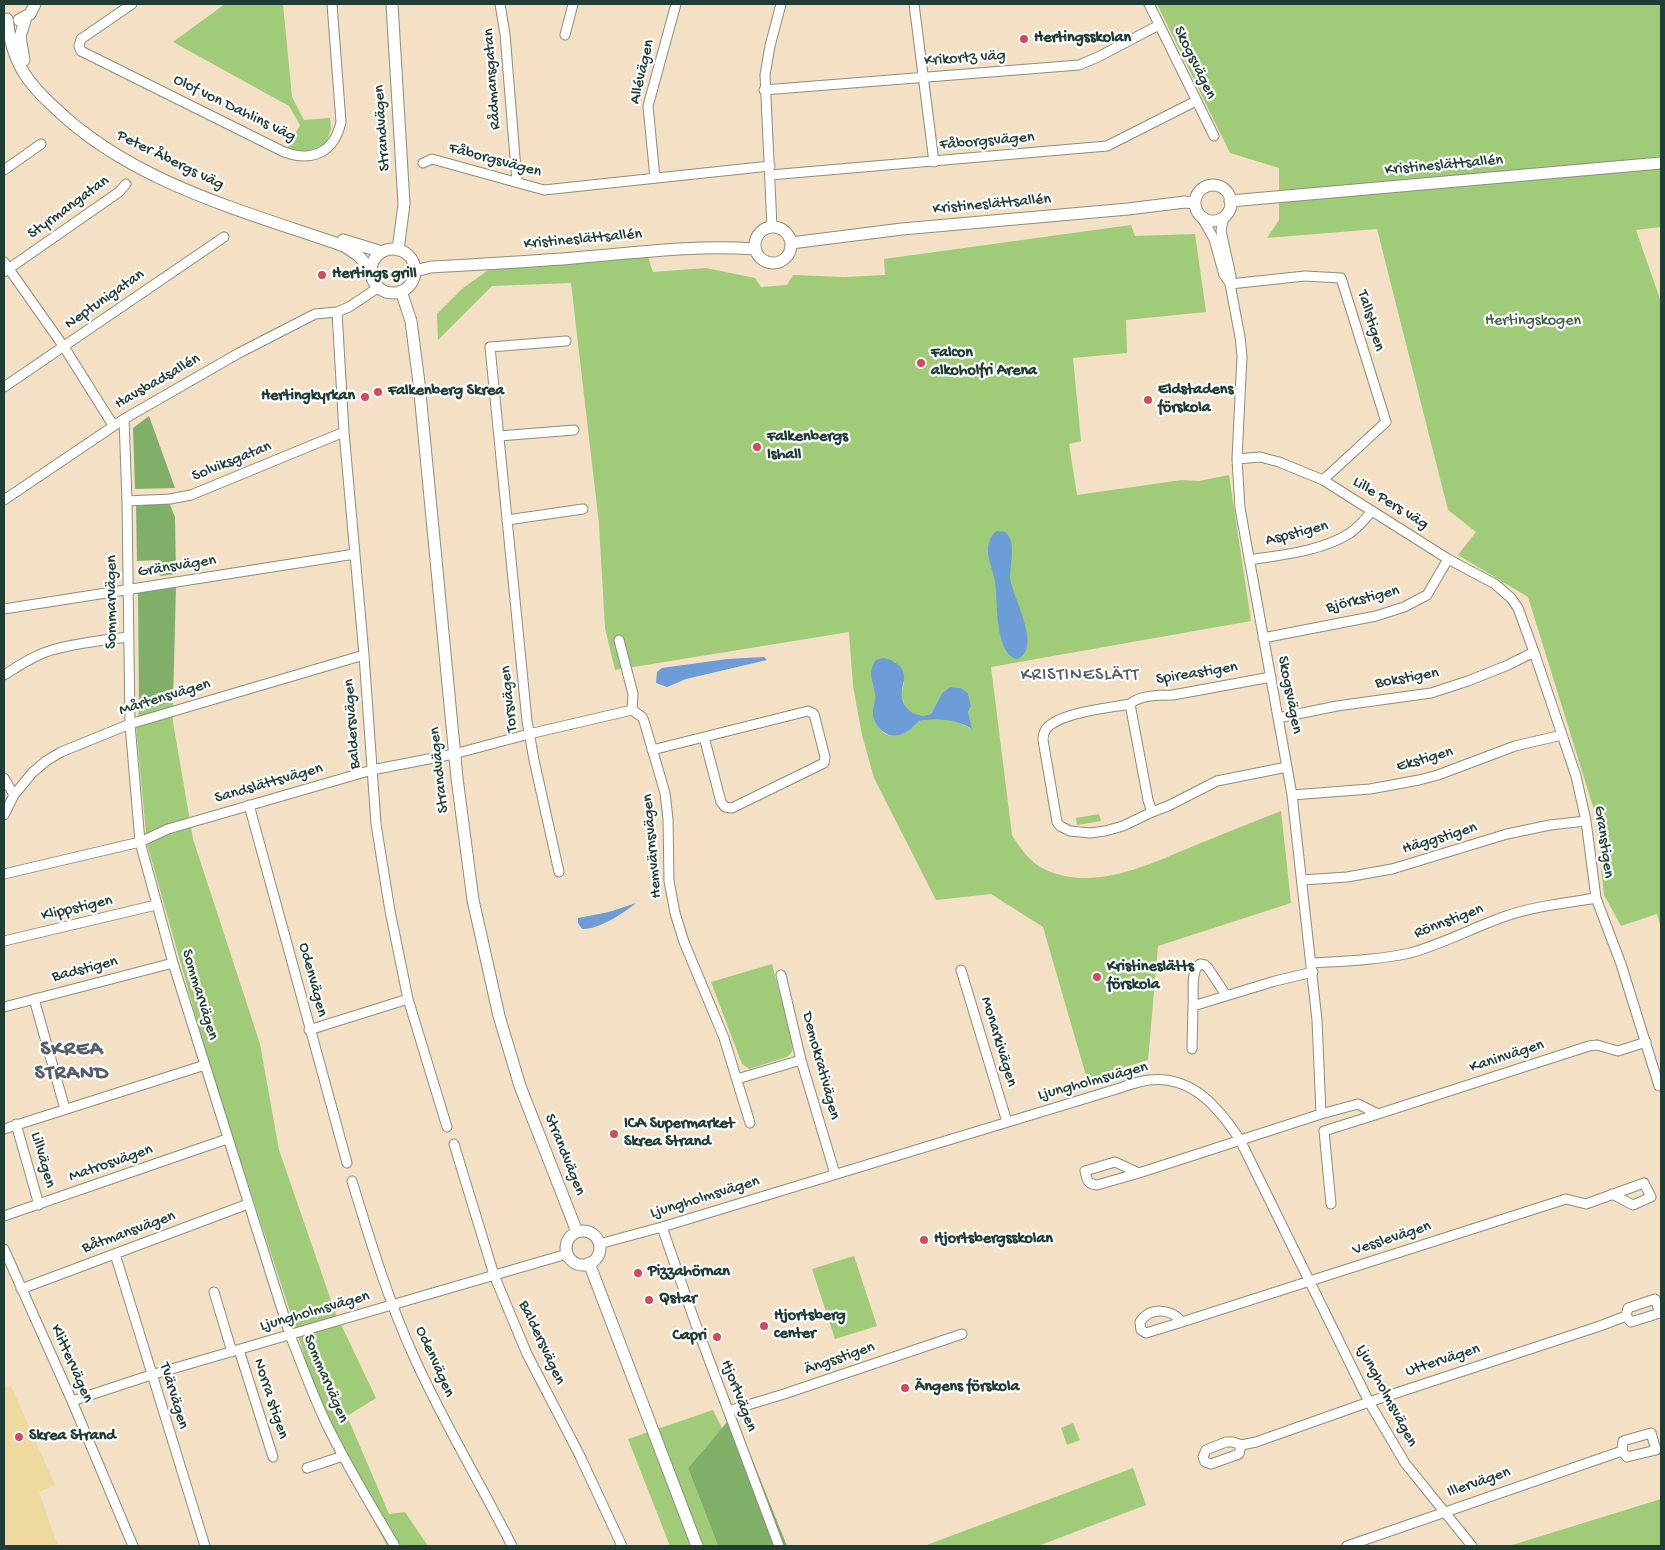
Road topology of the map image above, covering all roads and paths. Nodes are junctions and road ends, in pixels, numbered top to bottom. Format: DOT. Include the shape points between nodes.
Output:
graph roads {
  1 [pos="34,4"];
  2 [pos="132,4"];
  3 [pos="332,4"];
  4 [pos="392,4"];
  5 [pos="500,4"];
  6 [pos="572,4"];
  7 [pos="676,4"];
  8 [pos="781,4"];
  9 [pos="914,4"];
  10 [pos="1148,4"];
  11 [pos="26,17"];
  12 [pos="6,18"];
  13 [pos="1159,25"];
  14 [pos="565,35"];
  15 [pos="923,78"];
  16 [pos="764,90"];
  17 [pos="1196,101"];
  18 [pos="1214,136"];
  19 [pos="42,144"];
  20 [pos="934,162"];
  21 [pos="423,163"];
  22 [pos="1661,164"];
  23 [pos="4,170"];
  24 [pos="770,170"];
  25 [pos="655,178"];
  26 [pos="517,182"];
  27 [pos="126,184"];
  28 [pos="1230,201"];
  29 [pos="1195,203"];
  30 [pos="1201,216"];
  31 [pos="1224,216"];
  32 [pos="772,227"];
  33 [pos="224,237"];
  34 [pos="792,243"];
  35 [pos="755,249"];
  36 [pos="398,250"];
  37 [pos="382,252"];
  38 [pos="5,268"];
  39 [pos="371,270"];
  40 [pos="415,271"];
  41 [pos="1230,284"];
  42 [pos="379,287"];
  43 [pos="401,291"];
  44 [pos="337,312"];
  45 [pos="566,341"];
  46 [pos="64,347"];
  47 [pos="4,387"];
  48 [pos="124,419"];
  49 [pos="113,425"];
  50 [pos="574,430"];
  51 [pos="344,432"];
  52 [pos="499,436"];
  53 [pos="1237,459"];
  54 [pos="1323,480"];
  55 [pos="4,500"];
  56 [pos="127,501"];
  57 [pos="583,509"];
  58 [pos="1372,511"];
  59 [pos="507,520"];
  60 [pos="355,554"];
  61 [pos="1448,559"];
  62 [pos="1249,560"];
  63 [pos="128,590"];
  64 [pos="1515,603"];
  65 [pos="4,609"];
  66 [pos="128,636"];
  67 [pos="1263,638"];
  68 [pos="619,640"];
  69 [pos="1534,652"];
  70 [pos="364,655"];
  71 [pos="4,675"];
  72 [pos="1271,677"];
  73 [pos="1130,704"];
  74 [pos="632,710"];
  75 [pos="1278,718"];
  76 [pos="130,724"];
  77 [pos="529,734"];
  78 [pos="1562,735"];
  79 [pos="704,737"];
  80 [pos="652,750"];
  81 [pos="454,754"];
  82 [pos="1287,767"];
  83 [pos="372,770"];
  84 [pos="4,778"];
  85 [pos="1292,795"];
  86 [pos="14,796"];
  87 [pos="249,805"];
  88 [pos="1152,812"];
  89 [pos="4,815"];
  90 [pos="1586,821"];
  91 [pos="140,842"];
  92 [pos="559,872"];
  93 [pos="4,874"];
  94 [pos="1302,880"];
  95 [pos="1596,898"];
  96 [pos="156,905"];
  97 [pos="4,941"];
  98 [pos="173,963"];
  99 [pos="1312,967"];
  100 [pos="961,970"];
  101 [pos="781,975"];
  102 [pos="1226,995"];
  103 [pos="34,999"];
  104 [pos="408,999"];
  105 [pos="1193,1006"];
  106 [pos="4,1007"];
  107 [pos="309,1030"];
  108 [pos="1646,1042"];
  109 [pos="1192,1049"];
  110 [pos="801,1060"];
  111 [pos="204,1065"];
  112 [pos="736,1079"];
  113 [pos="1659,1086"];
  114 [pos="65,1109"];
  115 [pos="1321,1114"];
  116 [pos="1378,1114"];
  117 [pos="1007,1122"];
  118 [pos="750,1123"];
  119 [pos="16,1124"];
  120 [pos="447,1127"];
  121 [pos="4,1129"];
  122 [pos="227,1138"];
  123 [pos="1240,1140"];
  124 [pos="454,1144"];
  125 [pos="347,1163"];
  126 [pos="1139,1173"];
  127 [pos="835,1174"];
  128 [pos="352,1181"];
  129 [pos="1612,1194"];
  130 [pos="39,1204"];
  131 [pos="248,1204"];
  132 [pos="1331,1204"];
  133 [pos="4,1216"];
  134 [pos="662,1227"];
  135 [pos="577,1232"];
  136 [pos="599,1244"];
  137 [pos="4,1249"];
  138 [pos="115,1254"];
  139 [pos="567,1254"];
  140 [pos="589,1263"];
  141 [pos="494,1275"];
  142 [pos="1309,1281"];
  143 [pos="21,1289"];
  144 [pos="214,1292"];
  145 [pos="393,1306"];
  146 [pos="1626,1316"];
  147 [pos="1182,1322"];
  148 [pos="962,1334"];
  149 [pos="290,1335"];
  150 [pos="235,1351"];
  151 [pos="151,1375"];
  152 [pos="72,1401"];
  153 [pos="1369,1402"];
  154 [pos="728,1411"];
  155 [pos="1241,1445"];
  156 [pos="1622,1451"];
  157 [pos="343,1456"];
  158 [pos="273,1457"];
  159 [pos="307,1468"];
  160 [pos="1444,1511"];
  161 [pos="133,1546"];
  162 [pos="205,1546"];
  163 [pos="394,1546"];
  164 [pos="512,1546"];
  165 [pos="622,1546"];
  166 [pos="697,1546"];
  167 [pos="779,1546"];
  168 [pos="1347,1546"];
  169 [pos="1472,1546"];
  1 -- 11 [label="street, Peter Åbergs väg"];
  2 -- 3 [label="street, Olof von Dahlins väg" via="84,36 79,46 82,51 295,156 323,151 336,136 340,122"];
  4 -- 36 [label="street, Strandvägen" via="404,204"];
  5 -- 26 [label="street, Rådmansgatan"];
  6 -- 14 [label="street"];
  7 -- 25 [label="street, Allévägen" via="648,106"];
  8 -- 16 [label="street" via="770,46"];
  9 -- 15 [label="street"];
  10 -- 13 [label="street, Skogsvägen"];
  11 -- 12 [label="street, Peter Åbergs väg" via="17,21"];
  11 -- 37 [label="street, Peter Åbergs väg" via="20,45 28,68 68,113 106,141 171,176 222,198"];
  12 -- 39 [label="street, Peter Åbergs väg" via="14,52 24,74 49,102 90,138 156,176 201,196 344,246"];
  13 -- 15 [label="street, Krikortz väg" via="1079,65"];
  13 -- 17 [label="street, Skogsvägen"];
  15 -- 16 [label="street, Krikortz väg"];
  15 -- 20 [label="street"];
  16 -- 24 [label="street"];
  17 -- 18 [label="street, Skogsvägen"];
  17 -- 20 [label="street, Fåborgsvägen" via="1107,146"];
  19 -- 23 [label="street"];
  20 -- 24 [label="street, Fåborgsvägen"];
  21 -- 26 [label="street, Fåborgsvägen" via="432,159"];
  22 -- 28 [label="street, Kristineslättsallén"];
  24 -- 25 [label="street, Fåborgsvägen"];
  24 -- 32 [label="street"];
  25 -- 26 [label="street, Fåborgsvägen" via="544,190"];
  27 -- 38 [label="street, Styrmangatan" via="119,192"];
  28 -- 29 [label="street" via="1224,189 1212,185 1200,191"];
  28 -- 31 [label="street" via="1229,211"];
  29 -- 30 [label="street"];
  29 -- 34 [label="street, Kristineslättsallén" via="902,229"];
  30 -- 31 [label="street" via="1212,220"];
  30 -- 41 [label="street, Skogsvägen" via="1214,239 1224,275"];
  31 -- 41 [label="street, Skogsvägen" via="1221,231"];
  32 -- 34 [label="street" via="785,231"];
  32 -- 35 [label="street" via="760,233"];
  33 -- 46 [label="street, Neptunigatan"];
  34 -- 35 [label="street" via="788,256 776,263 762,260"];
  35 -- 40 [label="street, Kristineslättsallén" via="718,246 673,248 431,267"];
  36 -- 37 [label="street"];
  36 -- 40 [label="street" via="410,258"];
  37 -- 39 [label="street"];
  38 -- 46 [label="street"];
  39 -- 42 [label="street"];
  40 -- 43 [label="street" via="412,282"];
  41 -- 53 [label="street, Skogsvägen" via="1242,356"];
  41 -- 54 [label="street, Tallstigen" via="1305,276 1341,278 1386,422"];
  42 -- 43 [label="street" via="391,292"];
  42 -- 44 [label="street"];
  43 -- 81 [label="street, Strandvägen" via="411,321 419,383"];
  44 -- 48 [label="street, Havsbadsallén" via="315,314 293,324"];
  44 -- 51 [label="street, Baldersvägen"];
  45 -- 52 [label="street, Torsvägen" via="490,348"];
  46 -- 47 [label="street, Neptunigatan"];
  46 -- 49 [label="street"];
  48 -- 49 [label="street, Havsbadsallén"];
  48 -- 56 [label="street, Sommarvägen"];
  49 -- 55 [label="street, Havsbadsallén"];
  50 -- 52 [label="street"];
  51 -- 56 [label="street, Solviksgatan" via="191,495"];
  51 -- 60 [label="street, Baldersvägen"];
  52 -- 59 [label="street, Torsvägen"];
  53 -- 54 [label="street, Lille Pers väg" via="1260,457"];
  53 -- 62 [label="street, Skogsvägen" via="1240,508"];
  54 -- 58 [label="street, Lille Pers väg"];
  56 -- 63 [label="street, Sommarvägen"];
  57 -- 59 [label="street"];
  58 -- 61 [label="street, Lille Pers väg"];
  58 -- 62 [label="street, Aspstigen" via="1359,526 1341,538 1301,551"];
  59 -- 77 [label="street, Torsvägen"];
  60 -- 63 [label="street, Gränsvägen"];
  60 -- 70 [label="street, Baldersvägen"];
  61 -- 64 [label="street, Lille Pers väg" via="1495,584"];
  61 -- 67 [label="street, Björkstigen" via="1426,595 1404,607 1376,616"];
  62 -- 67 [label="street, Skogsvägen"];
  63 -- 65 [label="street, Gränsvägen"];
  63 -- 66 [label="street, Sommarvägen"];
  64 -- 69 [label="street, Granstigen"];
  66 -- 71 [label="street" via="51,650"];
  66 -- 76 [label="street, Sommarvägen"];
  67 -- 72 [label="street, Skogsvägen"];
  68 -- 74 [label="street" via="633,694"];
  69 -- 75 [label="street, Bokstigen" via="1468,681 1431,693"];
  69 -- 78 [label="street, Granstigen"];
  70 -- 76 [label="street, Mårtensvägen"];
  70 -- 83 [label="street, Baldersvägen"];
  72 -- 73 [label="street, Spireastigen" via="1134,700"];
  72 -- 75 [label="street, Skogsvägen"];
  73 -- 88 [label="street"];
  73 -- 88 [label="street, Spireastigen" via="1066,718 1044,732 1043,747 1056,822 1066,830 1096,832 1123,826"];
  74 -- 77 [label="street, Sandslättsvägen"];
  74 -- 80 [label="street, Hemvärnsvägen" via="644,721"];
  75 -- 82 [label="street, Skogsvägen"];
  76 -- 86 [label="street, Mårtensvägen" via="46,761"];
  76 -- 91 [label="street, Sommarvägen"];
  77 -- 81 [label="street, Sandslättsvägen"];
  77 -- 92 [label="street, Torsvägen"];
  78 -- 85 [label="street, Ekstigen" via="1515,746 1419,780 1370,789"];
  78 -- 90 [label="street, Granstigen" via="1582,796"];
  79 -- 79 [label="street" via="808,710 814,714 826,757 824,763 732,808 725,807"];
  79 -- 80 [label="street"];
  80 -- 112 [label="street, Hemvärnsvägen" via="667,806 669,881 675,913 724,1038"];
  81 -- 83 [label="street, Sandslättsvägen"];
  81 -- 135 [label="street, Strandvägen" via="473,900 499,1016 532,1122"];
  82 -- 85 [label="street, Skogsvägen"];
  82 -- 88 [label="street" via="1217,781"];
  83 -- 87 [label="street, Sandslättsvägen"];
  83 -- 104 [label="street, Baldersvägen" via="376,824"];
  84 -- 86 [label="street"];
  85 -- 94 [label="street, Skogsvägen"];
  86 -- 89 [label="street, Mårtensvägen"];
  87 -- 91 [label="street, Sandslättsvägen" via="168,829"];
  87 -- 107 [label="street, Odenvägen"];
  90 -- 94 [label="street, Häggstigen" via="1507,834 1392,869"];
  90 -- 95 [label="street, Granstigen"];
  91 -- 93 [label="street, Sandslättsvägen"];
  91 -- 96 [label="street, Sommarvägen"];
  94 -- 99 [label="street, Skogsvägen"];
  95 -- 99 [label="street, Rönnstigen" via="1515,913 1410,953"];
  95 -- 108 [label="street, Granstigen"];
  96 -- 97 [label="street, Klippstigen"];
  96 -- 98 [label="street, Sommarvägen"];
  98 -- 103 [label="street, Badstigen"];
  98 -- 111 [label="street, Sommarvägen"];
  99 -- 102 [label="street, Rönnstigen"];
  99 -- 115 [label="street, Skogsvägen"];
  100 -- 117 [label="street, Monarkivägen"];
  101 -- 110 [label="street, Demokrativägen"];
  102 -- 105 [label="street, Rönnstigen"];
  102 -- 105 [label="street" via="1208,968 1200,964 1194,973"];
  103 -- 106 [label="street, Badstigen"];
  103 -- 114 [label="street"];
  104 -- 107 [label="street"];
  104 -- 120 [label="street, Baldersvägen"];
  105 -- 109 [label="street"];
  107 -- 125 [label="street, Odenvägen"];
  108 -- 113 [label="street, Granstigen"];
  108 -- 116 [label="street, Kaninvägen" via="1618,1051 1589,1046"];
  110 -- 112 [label="street"];
  110 -- 127 [label="street, Demokrativägen"];
  111 -- 114 [label="street"];
  111 -- 122 [label="street, Sommarvägen"];
  112 -- 118 [label="street, Hemvärnsvägen"];
  114 -- 119 [label="street"];
  115 -- 116 [label="street" via="1358,1104"];
  115 -- 123 [label="street"];
  116 -- 132 [label="street, Kaninvägen" via="1324,1131"];
  117 -- 123 [label="street, Ljungholmsvägen" via="1149,1080 1164,1080 1186,1086 1207,1098 1226,1118"];
  117 -- 127 [label="street, Ljungholmsvägen"];
  119 -- 121 [label="street"];
  119 -- 130 [label="street, Lillvägen"];
  122 -- 130 [label="street, Matrosvägen"];
  122 -- 131 [label="street, Sommarvägen"];
  123 -- 126 [label="street"];
  123 -- 142 [label="street, Ljungholmsvägen"];
  124 -- 141 [label="street, Baldersvägen"];
  126 -- 126 [label="street" via="1116,1162 1084,1171 1091,1185"];
  127 -- 134 [label="street, Ljungholmsvägen"];
  128 -- 145 [label="street, Odenvägen"];
  129 -- 142 [label="street, Vesslevägen" via="1586,1204 1566,1199"];
  130 -- 133 [label="street, Matrosvägen"];
  131 -- 138 [label="street, Båtmansvägen"];
  131 -- 149 [label="street, Sommarvägen"];
  134 -- 136 [label="street, Ljungholmsvägen"];
  134 -- 154 [label="street, Hjortvägen"];
  135 -- 136 [label="street" via="591,1233"];
  135 -- 139 [label="street" via="567,1241"];
  136 -- 140 [label="street" via="598,1253"];
  137 -- 143 [label="street, Klittervägen"];
  138 -- 143 [label="street, Båtmansvägen"];
  138 -- 151 [label="street, Tvärvägen"];
  139 -- 140 [label="street" via="576,1263"];
  139 -- 141 [label="street, Ljungholmsvägen"];
  140 -- 166 [label="street"];
  141 -- 145 [label="street, Ljungholmsvägen"];
  141 -- 165 [label="street, Baldersvägen" via="527,1354"];
  142 -- 147 [label="street, Vesslevägen"];
  142 -- 153 [label="street, Ljungholmsvägen"];
  143 -- 152 [label="street, Klittervägen"];
  144 -- 150 [label="street, Norra stigen"];
  145 -- 149 [label="street, Ljungholmsvägen"];
  145 -- 164 [label="street, Odenvägen" via="445,1423"];
  146 -- 153 [label="street, Uttervägen"];
  148 -- 154 [label="street, Ängsstigen"];
  149 -- 150 [label="street, Ljungholmsvägen"];
  149 -- 157 [label="street, Sommarvägen" via="310,1387"];
  150 -- 151 [label="street, Ljungholmsvägen"];
  150 -- 158 [label="street, Norra stigen"];
  151 -- 152 [label="street, Ljungholmsvägen"];
  151 -- 162 [label="street, Tvärvägen"];
  152 -- 161 [label="street, Klittervägen"];
  153 -- 155 [label="street, Uttervägen"];
  153 -- 160 [label="street, Ljungholmsvägen" via="1405,1463"];
  154 -- 167 [label="street, Hjortvägen"];
  156 -- 160 [label="street, Illervägen"];
  157 -- 159 [label="street"];
  157 -- 163 [label="street, Sommarvägen"];
  160 -- 168 [label="street, Illervägen"];
  160 -- 169 [label="street, Ljungholmsvägen"];
}
